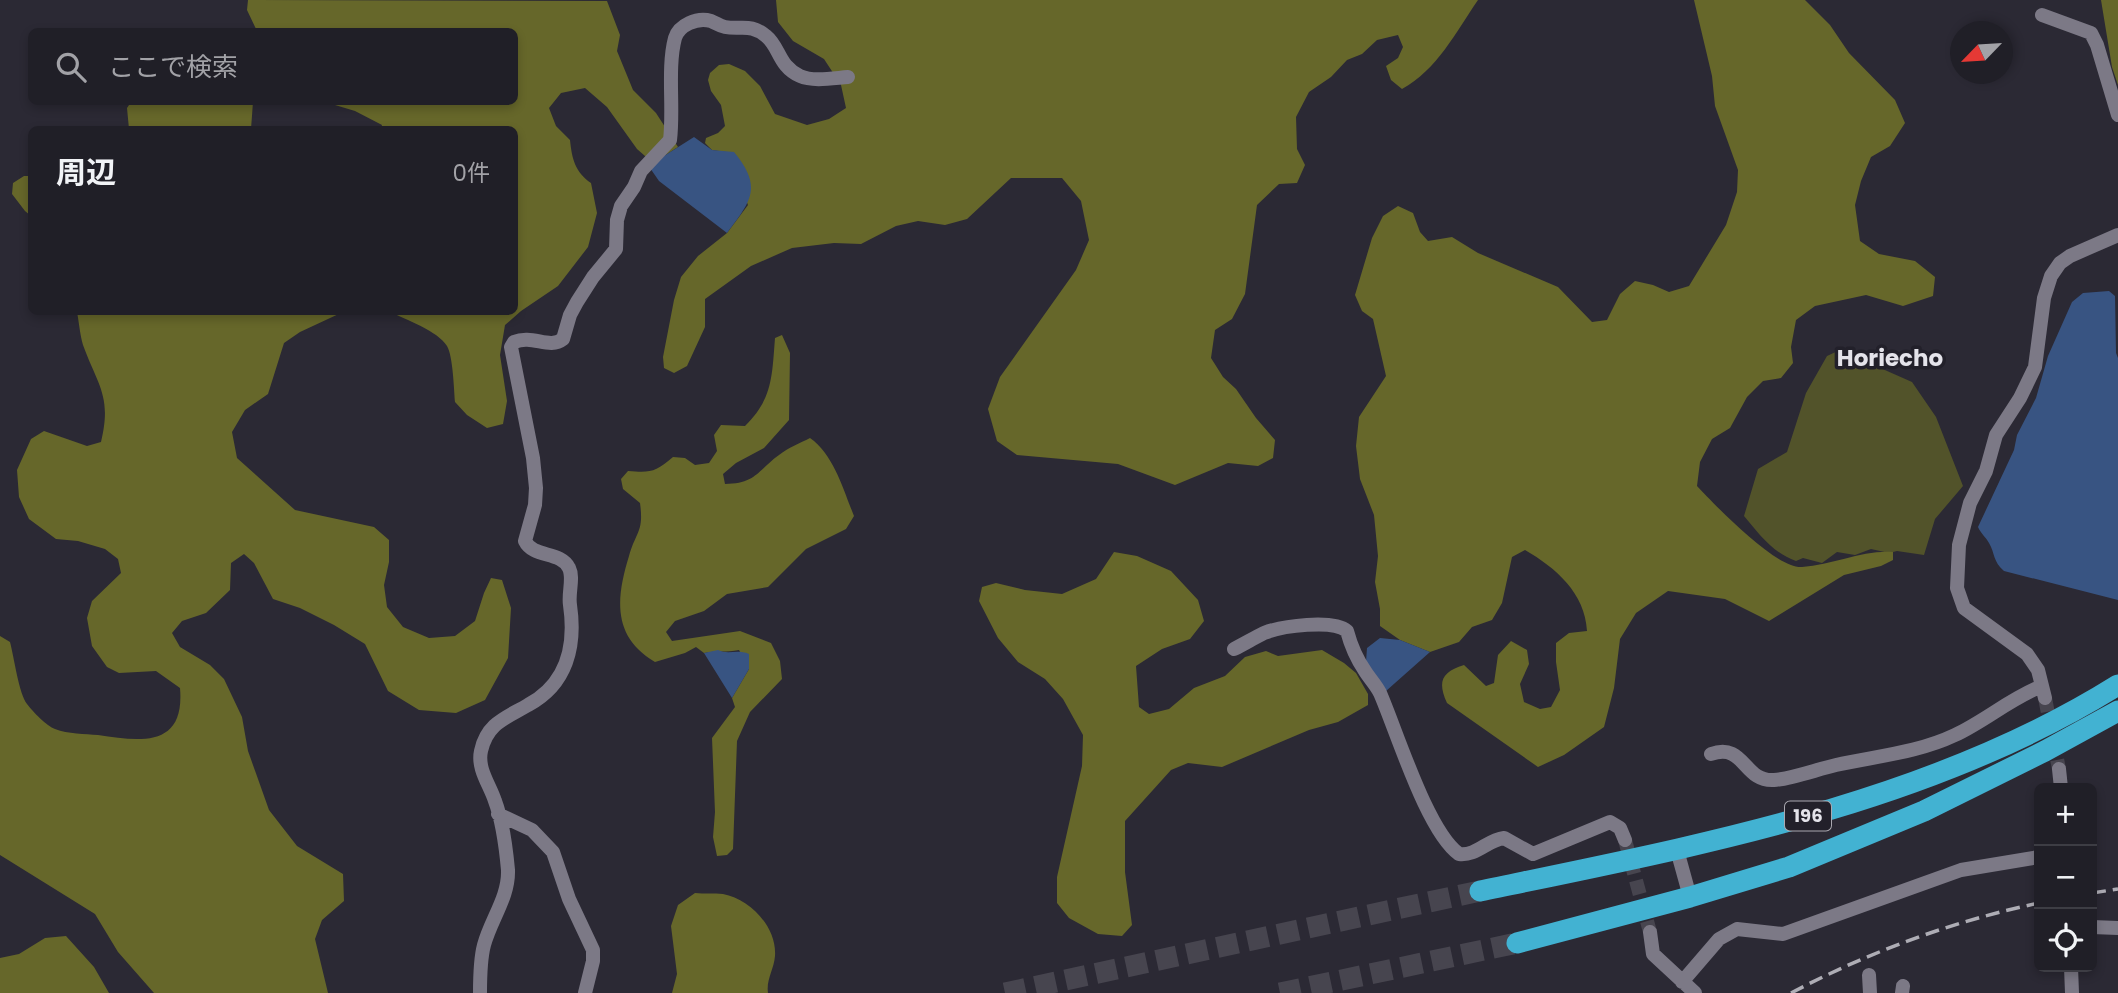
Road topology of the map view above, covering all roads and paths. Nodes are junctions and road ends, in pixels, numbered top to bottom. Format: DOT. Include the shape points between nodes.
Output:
graph roads {
  1 [pos="2042,15"];
  2 [pos="848,77"];
  3 [pos="2118,115"];
  4 [pos="2118,235"];
  5 [pos="1234,649"];
  6 [pos="2118,685"];
  7 [pos="2118,710"];
  8 [pos="1711,754"];
  9 [pos="2059,769"];
  10 [pos="2060,783"];
  11 [pos="498,814"];
  12 [pos="1625,840"];
  13 [pos="1677,850"];
  14 [pos="2034,857"];
  15 [pos="1480,891"];
  16 [pos="1690,897"];
  17 [pos="2097,927"];
  18 [pos="2118,928"];
  19 [pos="1650,932"];
  20 [pos="1517,943"];
  21 [pos="2071,972"];
  22 [pos="1869,975"];
  23 [pos="1682,982"];
  24 [pos="480,993"];
  25 [pos="585,993"];
  26 [pos="1695,993"];
  27 [pos="1870,993"];
  28 [pos="2072,993"];
  1 -- 3 [label="street" via="2091,33"];
  2 -- 11 [label="street" via="803,78 783,63 772,41 748,27 722,27 699,20 680,29 673,55 670,140 641,171 621,206 616,249 577,302 563,339 553,344 526,338 511,347 536,488 525,541 533,550 568,566 573,625 566,667 552,686 531,704 494,724 485,738 481,768"];
  4 -- 8 [label="street" via="2060,262 2051,276 2035,367 1996,435 1959,545 1957,588 1964,608 2026,654 2038,670 2044,692 2023,693 1937,743 1773,780 1758,777 1732,753"];
  5 -- 12 [label="street" via="1280,628 1334,624 1347,631 1354,652 1380,693 1433,818 1459,854 1504,838 1533,854 1611,822"];
  6 -- 13 [label="highway, 196" via="2035,730 1875,796"];
  7 -- 16 [label="highway, 196" via="1924,811 1789,867"];
  9 -- 10 [label="street"];
  11 -- 24 [label="street" via="508,886 483,947"];
  11 -- 25 [label="street" via="532,830 553,852 593,950"];
  13 -- 15 [label="highway, 196"];
  13 -- 16 [label="street"];
  14 -- 23 [label="street" via="1961,870 1783,934 1737,929 1719,939"];
  16 -- 20 [label="highway, 196"];
  17 -- 18 [label="street"];
  19 -- 23 [label="street" via="1653,954"];
  21 -- 28 [label="street"];
  22 -- 27 [label="street"];
  23 -- 26 [label="street"];
}
